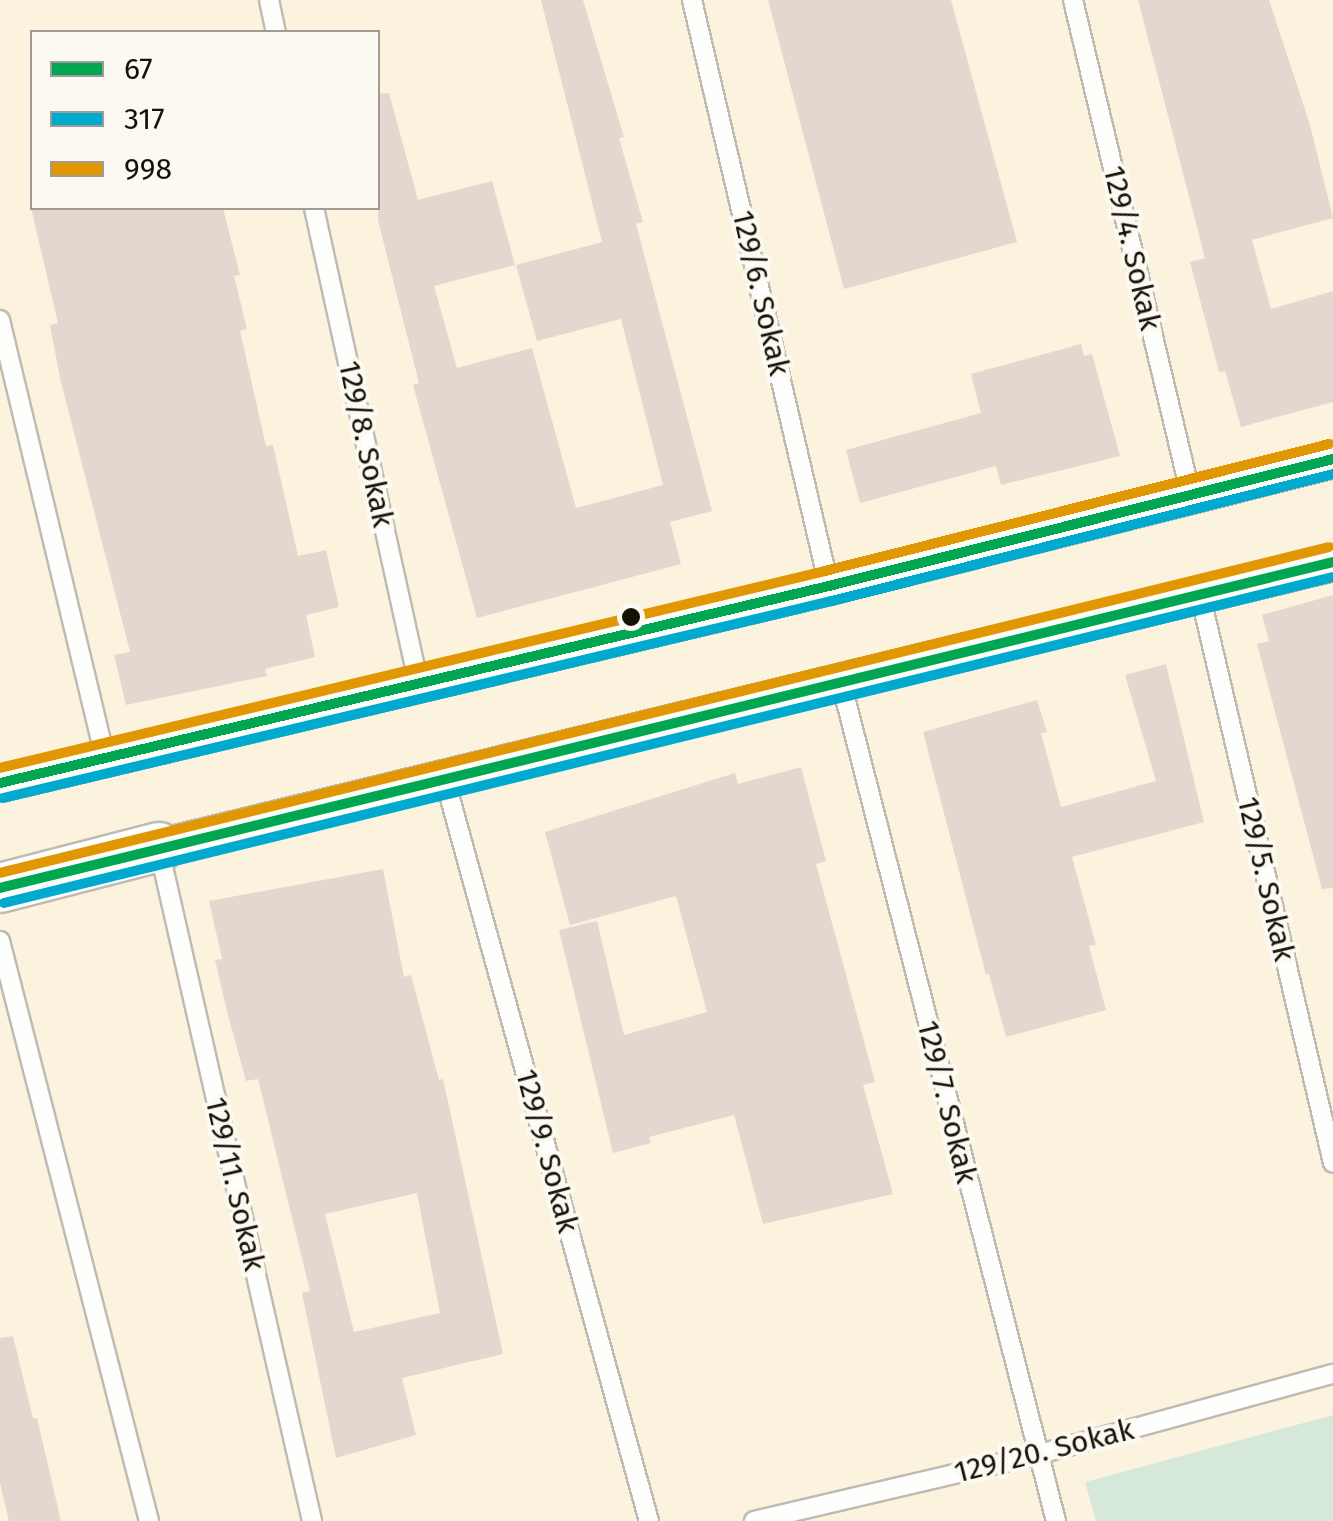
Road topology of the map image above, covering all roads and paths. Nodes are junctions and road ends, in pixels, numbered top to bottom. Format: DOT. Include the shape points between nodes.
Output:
graph roads {
  1 [pos="269,0"];
  2 [pos="692,0"];
  3 [pos="1073,0"];
  4 [pos="276,30"];
  5 [pos="314,210"];
  6 [pos="0,320"];
  7 [pos="1333,459"];
  8 [pos="1192,496"];
  9 [pos="1333,562"];
  10 [pos="829,586"];
  11 [pos="1200,594"];
  12 [pos="418,680"];
  13 [pos="840,682"];
  14 [pos="105,757"];
  15 [pos="445,780"];
  16 [pos="0,783"];
  17 [pos="159,847"];
  18 [pos="0,888"];
  19 [pos="0,942"];
  20 [pos="1333,1164"];
  21 [pos="1333,1374"];
  22 [pos="1036,1455"];
  23 [pos="149,1521"];
  24 [pos="312,1521"];
  25 [pos="649,1521"];
  26 [pos="754,1521"];
  27 [pos="1056,1521"];
  1 -- 4 [label="lane"];
  2 -- 10 [label="lane, 129/6. Sokak"];
  3 -- 8 [label="lane, 129/4. Sokak"];
  5 -- 12 [label="lane, 129/8. Sokak"];
  6 -- 14 [label="lane"];
  7 -- 8 [label="street"];
  8 -- 10 [label="street"];
  9 -- 11 [label="street"];
  10 -- 12 [label="street"];
  11 -- 13 [label="street"];
  11 -- 20 [label="lane, 129/5. Sokak"];
  12 -- 14 [label="street"];
  13 -- 15 [label="street"];
  13 -- 22 [label="lane, 129/7. Sokak"];
  14 -- 16 [label="street"];
  15 -- 17 [label="street"];
  15 -- 25 [label="lane, 129/9. Sokak"];
  17 -- 18 [label="street"];
  17 -- 24 [label="lane, 129/11. Sokak"];
  19 -- 23 [label="lane"];
  21 -- 22 [label="lane, 129/20. Sokak"];
  22 -- 26 [label="lane, 129/20. Sokak"];
  22 -- 27 [label="lane, 129/7. Sokak"];
}
